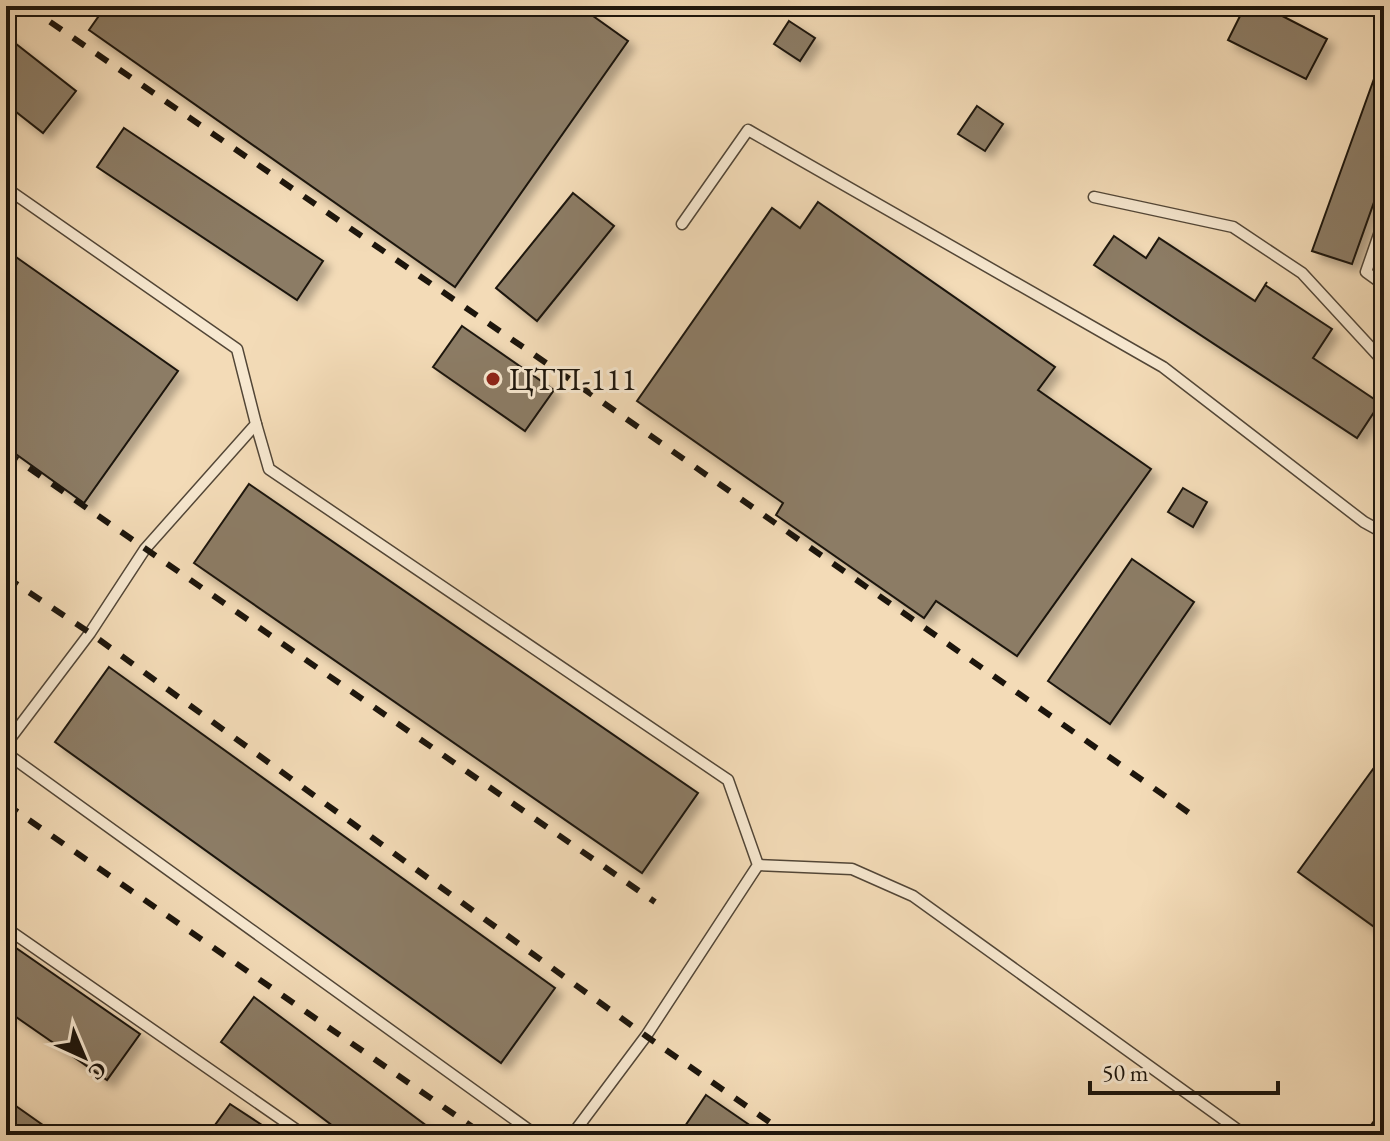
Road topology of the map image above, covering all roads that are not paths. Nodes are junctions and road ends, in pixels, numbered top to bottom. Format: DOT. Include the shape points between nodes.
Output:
graph roads {
  1 [pos="6,188"];
  2 [pos="1094,197"];
  3 [pos="1384,220"];
  4 [pos="682,224"];
  5 [pos="1384,285"];
  6 [pos="1384,362"];
  7 [pos="256,424"];
  8 [pos="1384,533"];
  9 [pos="6,744"];
  10 [pos="6,753"];
  11 [pos="758,865"];
  12 [pos="6,928"];
  13 [pos="304,1135"];
  14 [pos="536,1135"];
  15 [pos="572,1135"];
  16 [pos="1245,1135"];
  1 -- 7 [label="lane" via="237,349"];
  2 -- 6 [label="lane" via="1233,227 1302,273"];
  3 -- 5 [label="lane" via="1366,272"];
  4 -- 8 [label="lane" via="748,130 1163,367"];
  7 -- 9 [label="lane" via="145,549"];
  7 -- 11 [label="lane" via="269,469 728,780"];
  10 -- 14 [label="lane"];
  11 -- 15 [label="lane" via="646,1036"];
  11 -- 16 [label="lane" via="852,869 913,896"];
  12 -- 13 [label="lane"];
}
